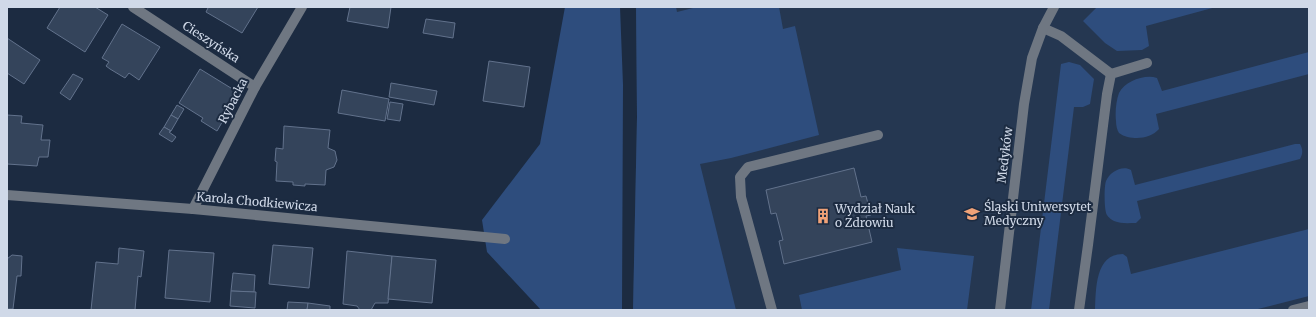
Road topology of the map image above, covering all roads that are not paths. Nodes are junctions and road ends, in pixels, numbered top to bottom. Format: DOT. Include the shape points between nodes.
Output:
graph roads {
  1 [pos="133,7"];
  2 [pos="302,7"];
  3 [pos="1054,7"];
  4 [pos="1043,28"];
  5 [pos="1147,63"];
  6 [pos="1111,74"];
  7 [pos="255,86"];
  8 [pos="878,135"];
  9 [pos="7,195"];
  10 [pos="193,209"];
  11 [pos="505,239"];
  12 [pos="1309,306"];
  13 [pos="772,310"];
  14 [pos="1000,310"];
  15 [pos="1079,310"];
  16 [pos="1293,310"];
  1 -- 7 [label="street, Cieszyńska"];
  2 -- 7 [label="street, Rybacka"];
  3 -- 4 [label="street, Medyków"];
  4 -- 6 [label="street" via="1061,36"];
  4 -- 14 [label="street, Medyków" via="1032,58 1024,104"];
  5 -- 6 [label="street"];
  6 -- 15 [label="street"];
  7 -- 10 [label="street, Rybacka"];
  8 -- 13 [label="street" via="748,167 740,177 741,197"];
  9 -- 10 [label="street, Karola Chodkiewicza"];
  10 -- 11 [label="street, Karola Chodkiewicza"];
  12 -- 16 [label="street"];
}
